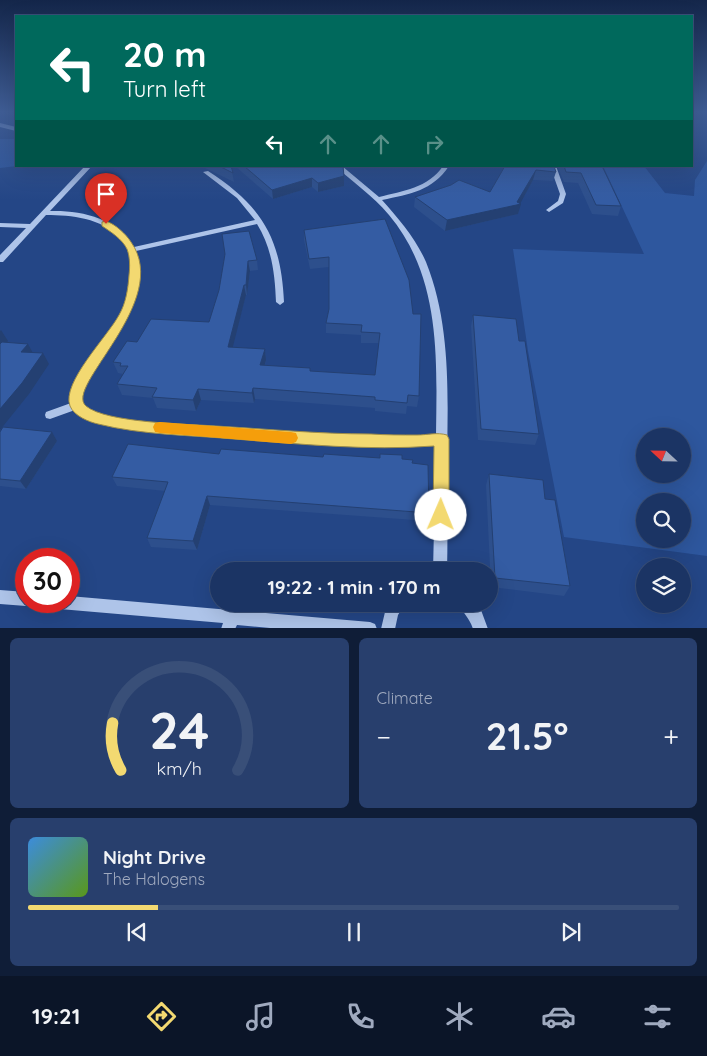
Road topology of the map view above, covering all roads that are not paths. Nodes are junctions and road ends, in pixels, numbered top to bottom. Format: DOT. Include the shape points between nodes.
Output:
graph roads {
  1 [pos="88,167"];
  2 [pos="339,167"];
  3 [pos="445,167"];
  4 [pos="553,167"];
  5 [pos="206,172"];
  6 [pos="379,199"];
  7 [pos="549,210"];
  8 [pos="45,213"];
  9 [pos="260,221"];
  10 [pos="0,225"];
  11 [pos="34,226"];
  12 [pos="132,250"];
  13 [pos="0,260"];
  14 [pos="280,302"];
  15 [pos="77,405"];
  16 [pos="50,415"];
  17 [pos="442,439"];
  18 [pos="440,562"];
  19 [pos="0,597"];
  20 [pos="15,598"];
  21 [pos="80,605"];
  22 [pos="392,612"];
  23 [pos="473,612"];
  24 [pos="230,623"];
  25 [pos="370,628"];
  26 [pos="388,628"];
  27 [pos="481,628"];
  1 -- 8 [label="street"];
  2 -- 6 [label="street"];
  3 -- 6 [label="street" via="432,184"];
  4 -- 7 [label="street" via="563,194 561,202"];
  5 -- 9 [label="street" via="232,189"];
  6 -- 17 [label="street" via="411,243 428,276 442,370"];
  8 -- 11 [label="street"];
  8 -- 12 [label="street" via="80,214 93,218 115,230"];
  9 -- 12 [label="street"];
  9 -- 14 [label="street" via="276,255"];
  10 -- 11 [label="street"];
  11 -- 13 [label="street"];
  12 -- 15 [label="street" via="135,265 126,314 81,380 76,394"];
  15 -- 16 [label="street"];
  15 -- 17 [label="street" via="98,418 134,426 335,440"];
  17 -- 18 [label="street"];
  19 -- 20 [label="street"];
  21 -- 24 [label="street"];
  22 -- 26 [label="street"];
  23 -- 27 [label="street"];
  24 -- 25 [label="street"];
}
